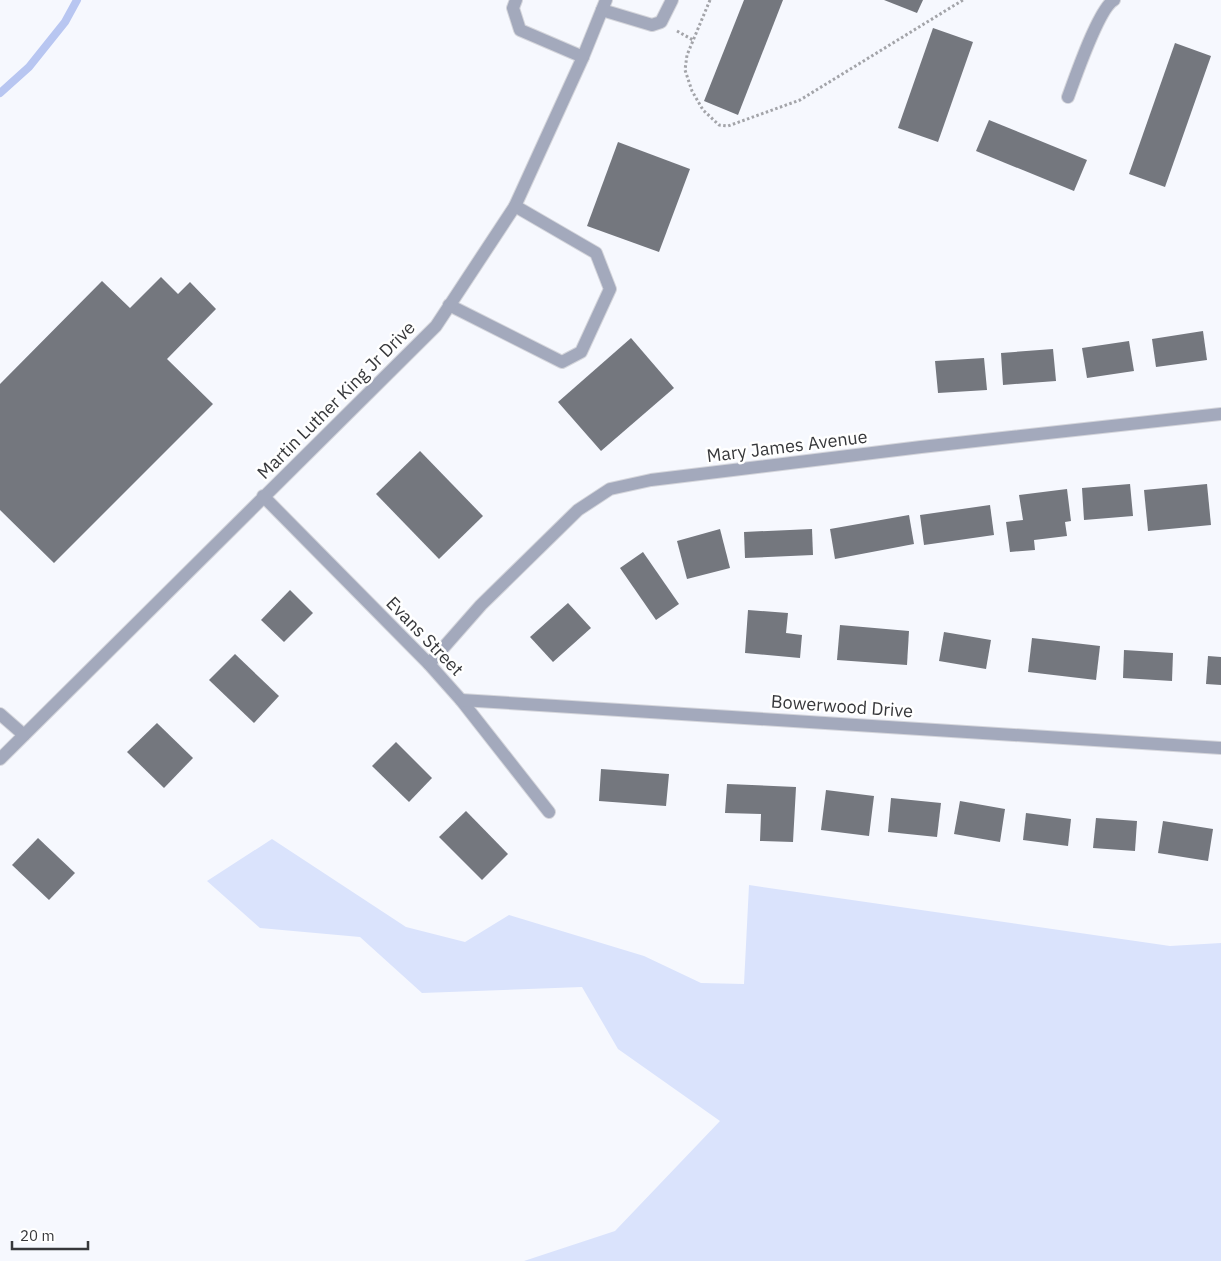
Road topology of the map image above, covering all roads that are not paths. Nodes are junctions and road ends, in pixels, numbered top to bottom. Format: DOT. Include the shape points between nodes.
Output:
graph roads {
  1 [pos="516,0"];
  2 [pos="672,0"];
  3 [pos="1106,2"];
  4 [pos="604,5"];
  5 [pos="583,57"];
  6 [pos="1068,97"];
  7 [pos="515,206"];
  8 [pos="449,305"];
  9 [pos="1221,414"];
  10 [pos="263,496"];
  11 [pos="429,664"];
  12 [pos="461,700"];
  13 [pos="0,714"];
  14 [pos="24,735"];
  15 [pos="1221,748"];
  16 [pos="0,759"];
  17 [pos="549,812"];
  1 -- 5 [label="street" via="513,8 520,30"];
  2 -- 4 [label="street" via="661,22 652,25"];
  3 -- 6 [label="street"];
  4 -- 5 [label="street, Martin Luther King Jr Drive"];
  5 -- 7 [label="street, Martin Luther King Jr Drive"];
  7 -- 8 [label="street, Martin Luther King Jr Drive"];
  7 -- 8 [label="street" via="596,253 610,289 581,352 562,362"];
  8 -- 10 [label="street, Martin Luther King Jr Drive" via="436,326"];
  9 -- 11 [label="street, Mary James Avenue" via="651,480 610,488 578,510 481,605"];
  10 -- 11 [label="street, Evans Street"];
  10 -- 14 [label="street, Martin Luther King Jr Drive"];
  11 -- 12 [label="street, Evans Street"];
  12 -- 15 [label="street, Bowerwood Drive"];
  12 -- 17 [label="street, Evans Street"];
  13 -- 14 [label="street"];
  14 -- 16 [label="street, Martin Luther King Jr Drive"];
}
